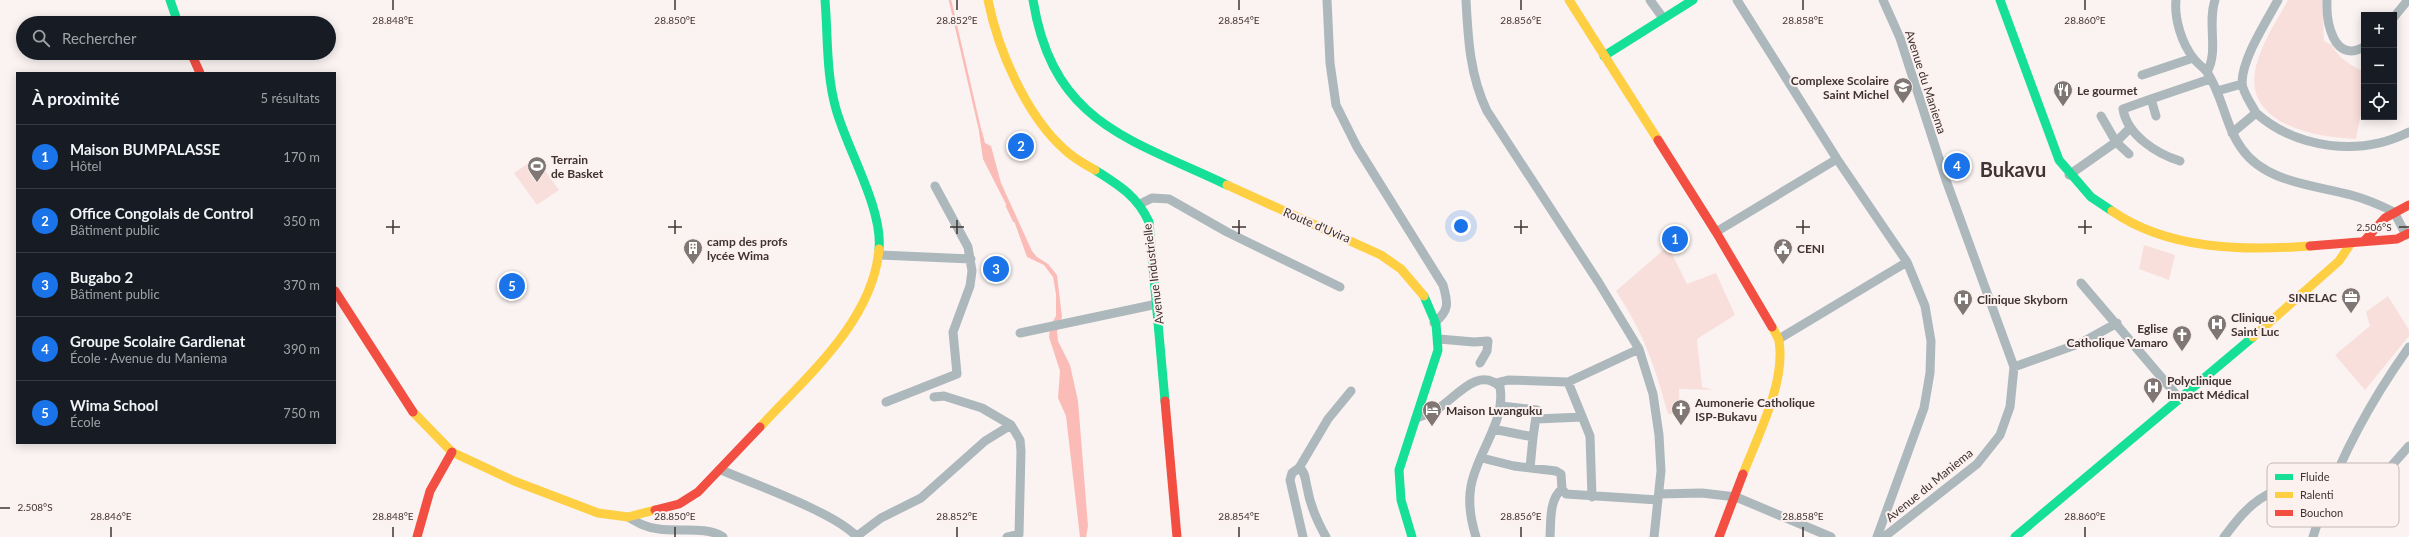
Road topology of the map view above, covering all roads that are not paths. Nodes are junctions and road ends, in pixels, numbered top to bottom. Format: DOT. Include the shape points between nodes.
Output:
graph roads {
  1 [pos="170,0"];
  2 [pos="825,0"];
  3 [pos="988,0"];
  4 [pos="1033,0"];
  5 [pos="1327,0"];
  6 [pos="1466,0"];
  7 [pos="1569,0"];
  8 [pos="1650,0"];
  9 [pos="1693,0"];
  10 [pos="1737,0"];
  11 [pos="1883,0"];
  12 [pos="2000,0"];
  13 [pos="2176,0"];
  14 [pos="2215,0"];
  15 [pos="2278,0"];
  16 [pos="2327,0"];
  17 [pos="2408,0"];
  18 [pos="2397,13"];
  19 [pos="176,16"];
  20 [pos="1663,18"];
  21 [pos="2362,48"];
  22 [pos="1604,56"];
  23 [pos="2193,58"];
  24 [pos="194,60"];
  25 [pos="200,72"];
  26 [pos="2142,75"];
  27 [pos="2208,75"];
  28 [pos="2242,84"];
  29 [pos="2217,91"];
  30 [pos="2151,99"];
  31 [pos="2256,113"];
  32 [pos="2101,116"];
  33 [pos="2156,116"];
  34 [pos="2130,128"];
  35 [pos="2409,132"];
  36 [pos="2232,134"];
  37 [pos="2116,142"];
  38 [pos="2129,154"];
  39 [pos="1837,159"];
  40 [pos="2180,161"];
  41 [pos="2069,175"];
  42 [pos="935,186"];
  43 [pos="1140,204"];
  44 [pos="2409,206"];
  45 [pos="2394,212"];
  46 [pos="1716,232"];
  47 [pos="2407,234"];
  48 [pos="2365,240"];
  49 [pos="2351,243"];
  50 [pos="880,255"];
  51 [pos="971,258"];
  52 [pos="1907,262"];
  53 [pos="2081,282"];
  54 [pos="1340,287"];
  55 [pos="336,293"];
  56 [pos="1158,304"];
  57 [pos="1434,323"];
  58 [pos="2117,323"];
  59 [pos="1020,333"];
  60 [pos="1439,339"];
  61 [pos="1778,339"];
  62 [pos="2409,347"];
  63 [pos="1639,349"];
  64 [pos="1480,363"];
  65 [pos="2014,368"];
  66 [pos="1568,382"];
  67 [pos="1496,383"];
  68 [pos="1351,391"];
  69 [pos="934,397"];
  70 [pos="2179,398"];
  71 [pos="886,402"];
  72 [pos="1501,406"];
  73 [pos="1582,417"];
  74 [pos="1416,418"];
  75 [pos="1537,418"];
  76 [pos="1011,425"];
  77 [pos="1493,429"];
  78 [pos="1533,437"];
  79 [pos="2409,446"];
  80 [pos="452,452"];
  81 [pos="1482,458"];
  82 [pos="2342,463"];
  83 [pos="2394,463"];
  84 [pos="1299,468"];
  85 [pos="1530,468"];
  86 [pos="721,470"];
  87 [pos="1562,489"];
  88 [pos="2267,496"];
  89 [pos="1592,497"];
  90 [pos="1658,497"];
  91 [pos="1736,497"];
  92 [pos="628,517"];
  93 [pos="2316,527"];
  94 [pos="417,537"];
  95 [pos="723,537"];
  96 [pos="857,537"];
  97 [pos="1007,537"];
  98 [pos="1177,537"];
  99 [pos="1303,537"];
  100 [pos="1326,537"];
  101 [pos="1412,537"];
  102 [pos="1476,537"];
  103 [pos="1550,537"];
  104 [pos="1654,537"];
  105 [pos="1720,537"];
  106 [pos="1831,537"];
  107 [pos="1877,537"];
  108 [pos="1884,537"];
  109 [pos="2015,537"];
  110 [pos="2224,537"];
  111 [pos="2313,537"];
  1 -- 19 [label="main road"];
  2 -- 50 [label="main road" via="836,109 874,206 879,229"];
  3 -- 43 [label="main road, Avenue Industrielle" via="991,19 1005,56 1049,135 1064,150"];
  4 -- 57 [label="main road, Route d'Uvira" via="1047,54 1060,78 1080,105 1106,126 1152,150 1390,260 1404,271 1425,297"];
  5 -- 57 [label="street" via="1330,63 1336,105 1357,146 1443,285 1447,303 1444,315"];
  6 -- 63 [label="street" via="1471,61 1480,96 1487,111"];
  7 -- 22 [label="main road"];
  8 -- 20 [label="street"];
  9 -- 20 [label="main road"];
  10 -- 39 [label="street"];
  11 -- 65 [label="street, Avenue du Maniema" via="1900,38 1946,180"];
  12 -- 41 [label="main road" via="2052,143"];
  13 -- 23 [label="street" via="2178,27"];
  14 -- 27 [label="street" via="2210,20 2212,56"];
  15 -- 28 [label="street" via="2257,39"];
  16 -- 21 [label="street" via="2329,30 2335,41 2346,49 2354,51"];
  17 -- 18 [label="street"];
  20 -- 22 [label="main road"];
  22 -- 46 [label="main road"];
  23 -- 26 [label="street"];
  23 -- 27 [label="street"];
  24 -- 25 [label="main road"];
  27 -- 29 [label="street"];
  27 -- 30 [label="street"];
  28 -- 29 [label="street"];
  28 -- 31 [label="street"];
  29 -- 36 [label="street"];
  30 -- 33 [label="street"];
  30 -- 34 [label="street" via="2123,109"];
  31 -- 35 [label="street" via="2283,132 2317,144 2380,144"];
  31 -- 36 [label="street"];
  32 -- 37 [label="street"];
  34 -- 37 [label="street"];
  34 -- 40 [label="street" via="2165,156"];
  36 -- 45 [label="street" via="2251,161 2270,172 2297,182 2353,196"];
  37 -- 38 [label="street"];
  37 -- 41 [label="street"];
  39 -- 46 [label="street"];
  39 -- 52 [label="street"];
  41 -- 49 [label="main road" via="2098,205 2150,233 2174,239 2242,248 2274,249"];
  42 -- 51 [label="street" via="965,241"];
  43 -- 54 [label="street" via="1152,198 1169,198 1227,232"];
  43 -- 56 [label="main road, Avenue Industrielle" via="1149,222"];
  44 -- 45 [label="main road"];
  45 -- 47 [label="street"];
  45 -- 48 [label="main road"];
  46 -- 61 [label="main road"];
  47 -- 48 [label="main road" via="2397,239"];
  48 -- 49 [label="main road"];
  49 -- 70 [label="main road" via="2339,261 2310,289"];
  50 -- 51 [label="street"];
  50 -- 86 [label="main road" via="872,290 862,311 847,331"];
  51 -- 71 [label="street" via="970,286 953,332 957,374"];
  52 -- 61 [label="street"];
  52 -- 107 [label="street" via="1925,306 1930,341 1930,373 1924,408"];
  53 -- 58 [label="street"];
  55 -- 80 [label="main road" via="415,415"];
  56 -- 59 [label="street"];
  56 -- 98 [label="main road, Avenue Industrielle"];
  57 -- 60 [label="main road, Route d'Uvira"];
  58 -- 65 [label="street" via="2081,343"];
  58 -- 70 [label="street"];
  60 -- 64 [label="street" via="1474,342 1487,340 1487,351"];
  60 -- 74 [label="main road, Route d'Uvira" via="1434,366"];
  61 -- 91 [label="main road" via="1780,368"];
  62 -- 82 [label="street" via="2366,412"];
  63 -- 66 [label="street"];
  63 -- 90 [label="street" via="1653,394 1658,429 1661,470"];
  65 -- 108 [label="street, Avenue du Maniema" via="2010,407 2000,435 1977,464"];
  66 -- 67 [label="street" via="1508,380"];
  66 -- 73 [label="street"];
  67 -- 72 [label="street" via="1500,387"];
  67 -- 74 [label="street" via="1481,379 1474,381 1437,410"];
  68 -- 84 [label="street" via="1325,424"];
  69 -- 76 [label="street" via="944,396 982,408"];
  70 -- 109 [label="main road"];
  72 -- 75 [label="street" via="1537,410"];
  72 -- 77 [label="street"];
  73 -- 75 [label="street"];
  73 -- 89 [label="street" via="1591,443 1589,461 1593,468"];
  74 -- 101 [label="main road, Route d'Uvira" via="1402,455 1399,483 1404,517"];
  75 -- 78 [label="street"];
  76 -- 96 [label="street" via="985,441 921,498 881,518"];
  76 -- 97 [label="street" via="1020,440 1021,451 1019,534"];
  77 -- 78 [label="street"];
  77 -- 81 [label="street"];
  78 -- 85 [label="street"];
  79 -- 83 [label="street"];
  80 -- 92 [label="main road" via="555,499 598,513"];
  80 -- 94 [label="main road" via="430,491"];
  81 -- 85 [label="street"];
  81 -- 102 [label="street" via="1471,485 1470,499"];
  84 -- 99 [label="street" via="1292,473 1290,480"];
  84 -- 100 [label="street" via="1305,476 1310,503"];
  85 -- 87 [label="street" via="1552,470 1561,474"];
  86 -- 92 [label="main road" via="698,492 679,504"];
  86 -- 96 [label="street" via="819,513 841,524"];
  87 -- 89 [label="street" via="1566,494"];
  87 -- 103 [label="street" via="1557,493 1554,503"];
  88 -- 110 [label="street" via="2237,521"];
  89 -- 90 [label="street"];
  90 -- 91 [label="street" via="1702,493"];
  90 -- 104 [label="street"];
  91 -- 105 [label="main road"];
  91 -- 106 [label="street"];
  92 -- 95 [label="street" via="643,526 713,531"];
  93 -- 111 [label="street"];
}
